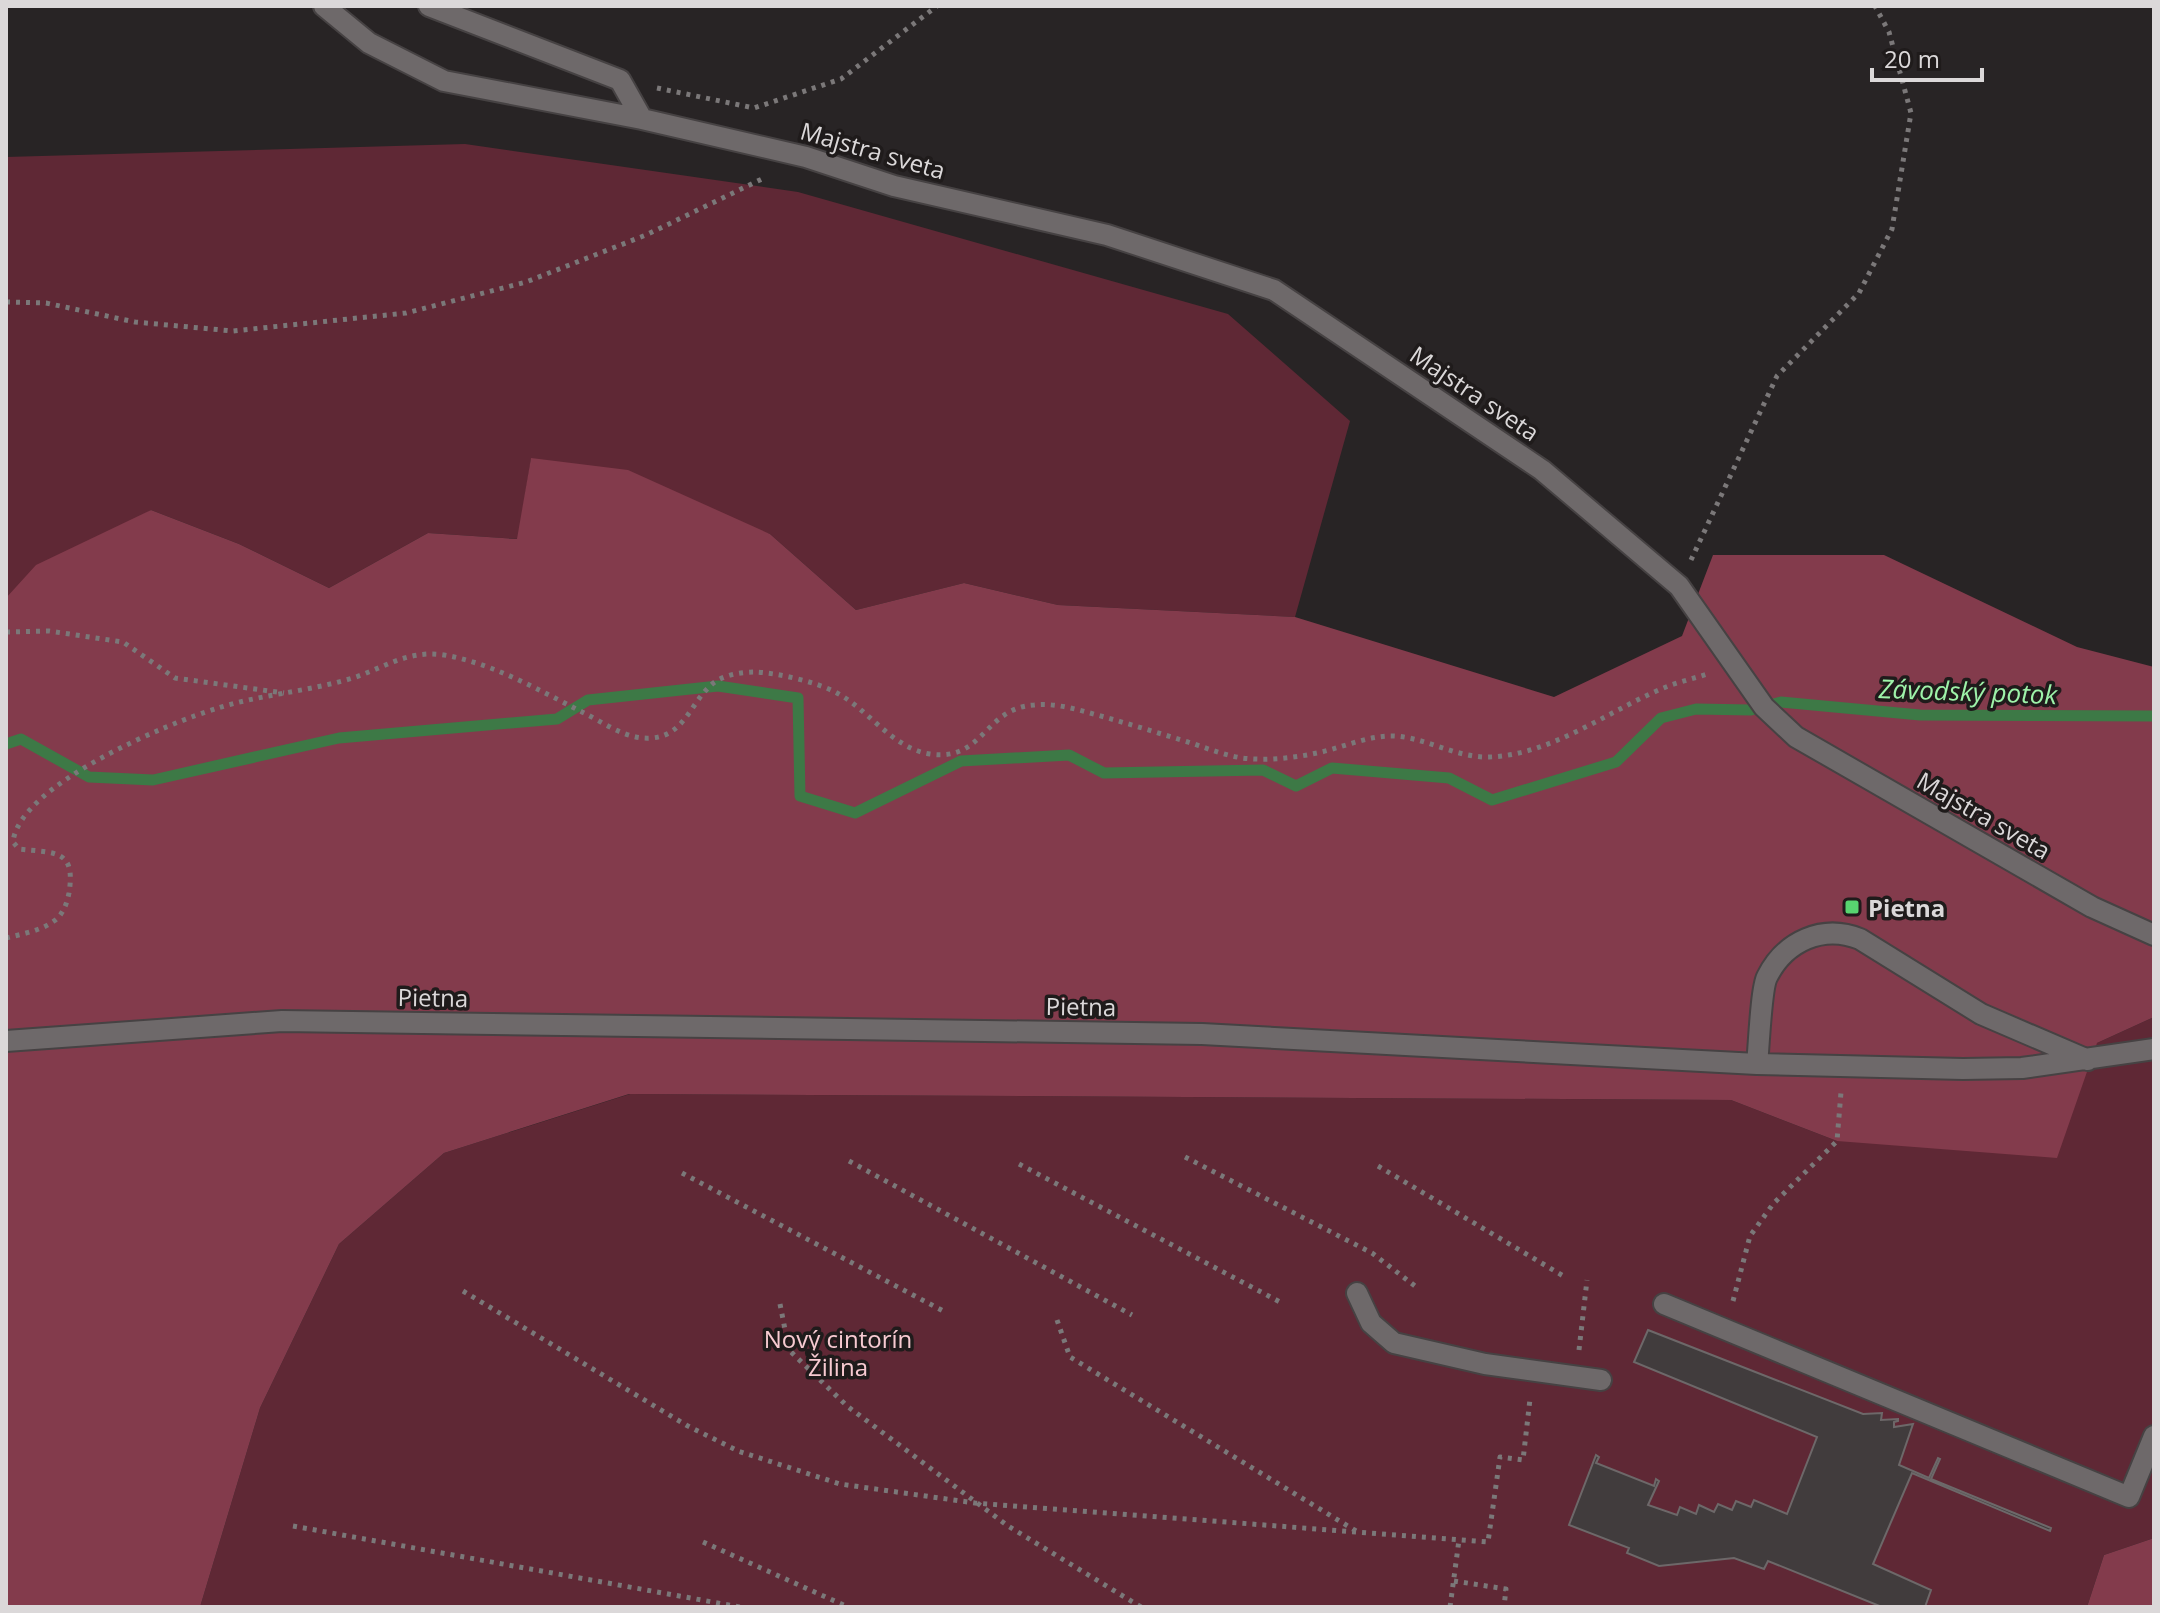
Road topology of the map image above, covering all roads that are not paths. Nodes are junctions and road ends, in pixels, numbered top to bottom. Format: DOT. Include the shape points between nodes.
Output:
graph roads {
  1 [pos="324,6"];
  2 [pos="429,6"];
  3 [pos="642,119"];
  4 [pos="2154,935"];
  5 [pos="6,1041"];
  6 [pos="2154,1049"];
  7 [pos="2088,1060"];
  8 [pos="1757,1064"];
  9 [pos="1357,1293"];
  10 [pos="1664,1304"];
  11 [pos="1601,1380"];
  12 [pos="2154,1436"];
  1 -- 3 [label="street, Majstra sveta" via="369,43 444,81"];
  2 -- 3 [label="street" via="620,80"];
  3 -- 4 [label="street, Majstra sveta" via="806,157 894,186 1107,235 1274,290 1542,470 1679,586 1764,707 1796,737 2092,907"];
  5 -- 8 [label="street, Pietna" via="282,1021 1202,1034"];
  6 -- 7 [label="street, Pietna"];
  7 -- 8 [label="street, Pietna" via="2022,1068"];
  7 -- 8 [label="street" via="1981,1014 1860,939 1829,932 1791,945 1766,979"];
  9 -- 11 [label="street" via="1371,1323 1394,1343 1485,1364"];
  10 -- 12 [label="street" via="2129,1497"];
}
